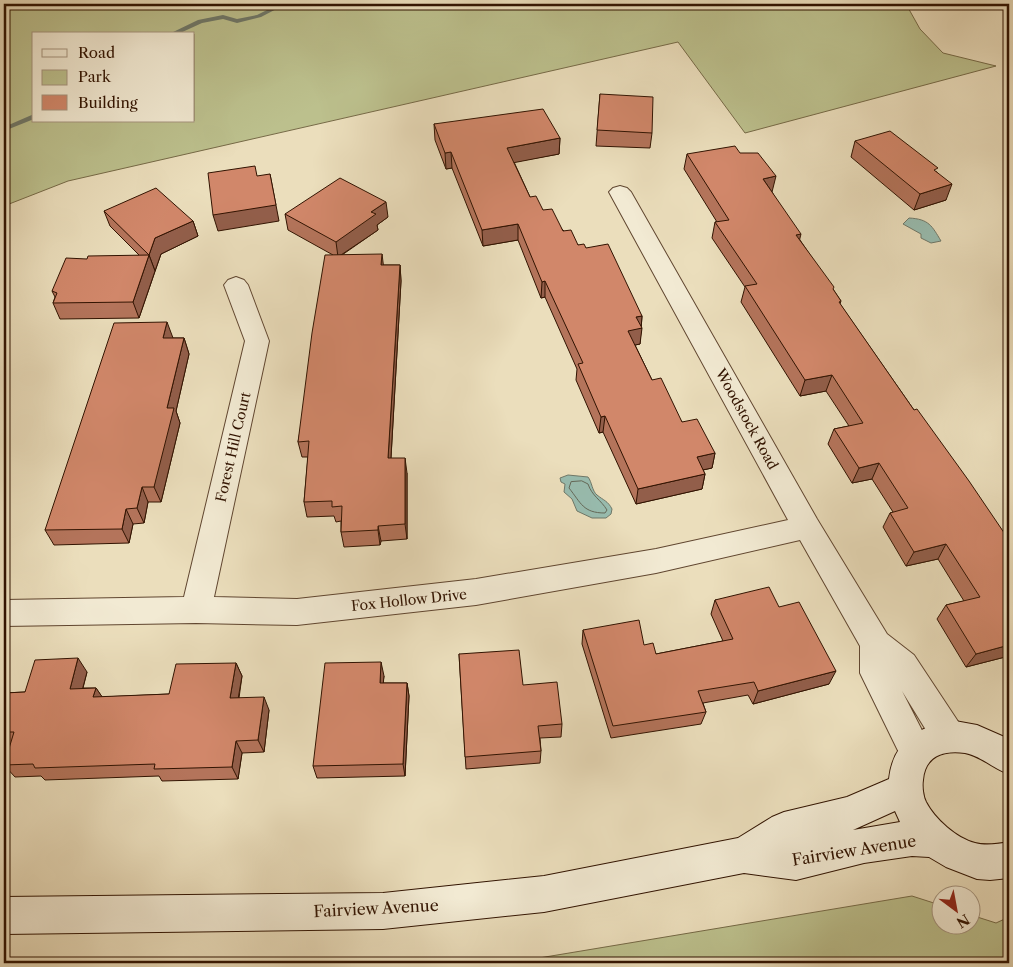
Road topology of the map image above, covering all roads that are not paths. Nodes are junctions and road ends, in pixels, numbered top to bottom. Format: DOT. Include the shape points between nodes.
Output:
graph roads {
  1 [pos="620,192"];
  2 [pos="236,285"];
  3 [pos="807,527"];
  4 [pos="196,610"];
  5 [pos="4,613"];
  6 [pos="876,644"];
  7 [pos="949,737"];
  8 [pos="1005,751"];
  9 [pos="916,752"];
  10 [pos="906,788"];
  11 [pos="934,840"];
  12 [pos="744,855"];
  13 [pos="1009,860"];
  14 [pos="4,916"];
  1 -- 3 [label="street, Woodstock Road"];
  2 -- 4 [label="street, Forest Hill Court" via="257,341"];
  3 -- 4 [label="street, Fox Hollow Drive" via="656,560 476,592 298,612"];
  3 -- 6 [label="street, Woodstock Road"];
  4 -- 5 [label="street, Fox Hollow Drive"];
  6 -- 7 [label="street, Woodstock Road" via="903,665"];
  6 -- 9 [label="street" via="876,673"];
  7 -- 8 [label="street" via="964,737"];
  7 -- 9 [label="street" via="930,742"];
  9 -- 10 [label="street" via="906,768"];
  10 -- 11 [label="street" via="910,806"];
  10 -- 12 [label="street, Fairview Avenue" via="850,814 784,829"];
  11 -- 12 [label="street, Fairview Avenue" via="912,838 864,845 796,862"];
  11 -- 13 [label="street" via="973,861 993,863"];
  12 -- 14 [label="street, Fairview Avenue" via="544,894 383,911"];
}
